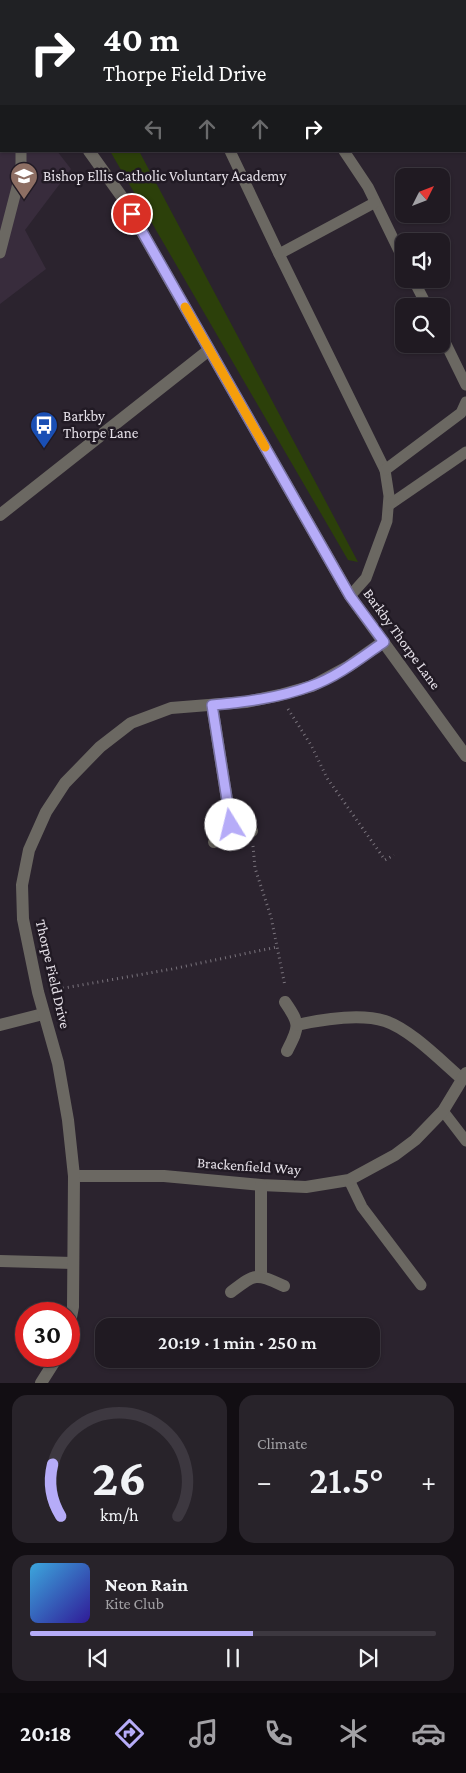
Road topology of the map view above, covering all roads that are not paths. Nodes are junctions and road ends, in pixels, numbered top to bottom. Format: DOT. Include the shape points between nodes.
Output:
graph roads {
  1 [pos="21,152"];
  2 [pos="90,152"];
  3 [pos="230,152"];
  4 [pos="345,152"];
  5 [pos="374,203"];
  6 [pos="395,244"];
  7 [pos="0,253"];
  8 [pos="279,254"];
  9 [pos="210,350"];
  10 [pos="450,352"];
  11 [pos="466,385"];
  12 [pos="466,402"];
  13 [pos="466,452"];
  14 [pos="385,470"];
  15 [pos="389,505"];
  16 [pos="0,514"];
  17 [pos="350,596"];
  18 [pos="384,642"];
  19 [pos="212,705"];
  20 [pos="466,756"];
  21 [pos="231,825"];
  22 [pos="252,831"];
  23 [pos="214,842"];
  24 [pos="285,1002"];
  25 [pos="43,1014"];
  26 [pos="0,1025"];
  27 [pos="297,1025"];
  28 [pos="287,1051"];
  29 [pos="464,1076"];
  30 [pos="443,1111"];
  31 [pos="466,1141"];
  32 [pos="74,1176"];
  33 [pos="349,1180"];
  34 [pos="261,1186"];
  35 [pos="0,1262"];
  36 [pos="73,1263"];
  37 [pos="261,1276"];
  38 [pos="284,1286"];
  39 [pos="421,1286"];
  40 [pos="231,1292"];
  41 [pos="73,1302"];
  42 [pos="51,1367"];
  43 [pos="41,1383"];
  1 -- 7 [label="lane" via="21,172"];
  2 -- 9 [label="street, Barkby Thorpe Lane" via="122,197"];
  3 -- 8 [label="lane"];
  4 -- 5 [label="lane" via="368,187"];
  5 -- 6 [label="lane"];
  5 -- 8 [label="lane"];
  8 -- 14 [label="lane"];
  9 -- 16 [label="street"];
  9 -- 17 [label="street, Barkby Thorpe Lane"];
  10 -- 11 [label="lane"];
  12 -- 14 [label="lane" via="461,413"];
  13 -- 15 [label="lane"];
  14 -- 15 [label="lane"];
  15 -- 17 [label="lane" via="387,521 366,578"];
  17 -- 18 [label="street, Barkby Thorpe Lane"];
  18 -- 19 [label="street, Thorpe Field Drive" via="312,686 246,702"];
  18 -- 20 [label="street, Barkby Thorpe Lane"];
  19 -- 21 [label="street"];
  19 -- 25 [label="street, Thorpe Field Drive" via="171,708 131,723 100,747 65,783 46,812 29,850 22,885 23,919"];
  21 -- 22 [label="street"];
  21 -- 23 [label="street"];
  24 -- 27 [label="street"];
  25 -- 26 [label="street"];
  25 -- 32 [label="street, Thorpe Field Drive" via="58,1063"];
  27 -- 28 [label="street"];
  27 -- 29 [label="street" via="325,1019 385,1021 405,1031"];
  29 -- 30 [label="street, Brackenfield Way"];
  30 -- 31 [label="lane"];
  30 -- 33 [label="street, Brackenfield Way" via="396,1155"];
  32 -- 34 [label="street, Brackenfield Way" via="164,1176"];
  32 -- 36 [label="street, Thorpe Field Drive"];
  33 -- 34 [label="street, Brackenfield Way" via="306,1187"];
  33 -- 39 [label="lane" via="362,1207"];
  34 -- 37 [label="street"];
  35 -- 36 [label="street"];
  36 -- 41 [label="street, Thorpe Field Drive"];
  37 -- 38 [label="street"];
  37 -- 40 [label="street" via="246,1281"];
  42 -- 43 [label="street"];
}
